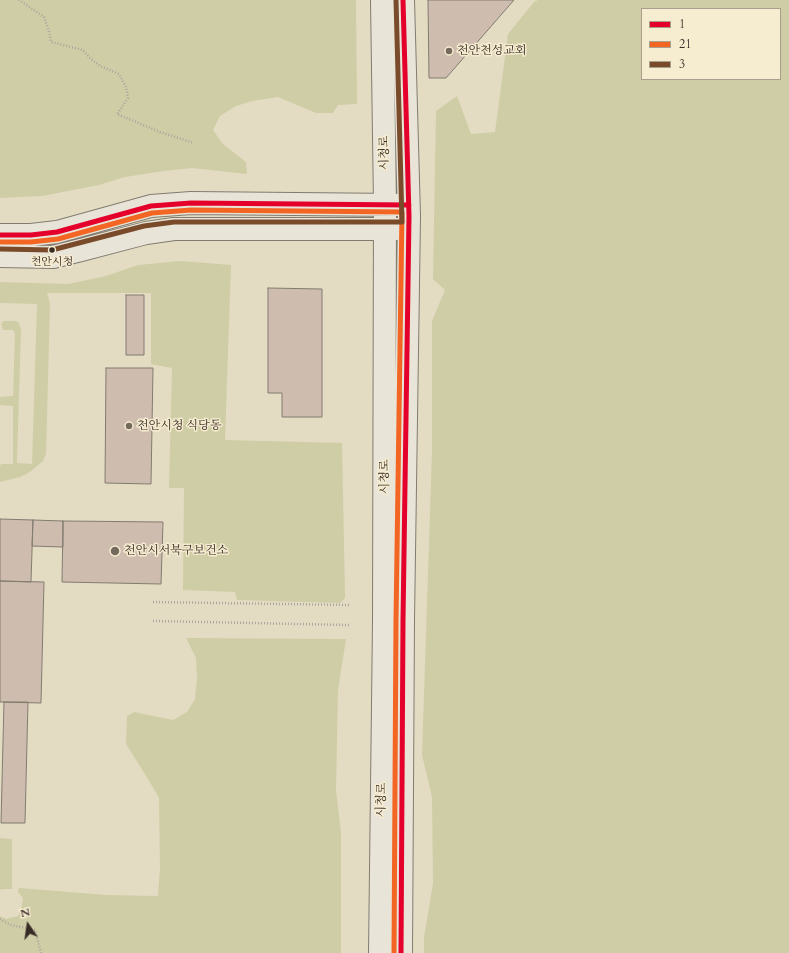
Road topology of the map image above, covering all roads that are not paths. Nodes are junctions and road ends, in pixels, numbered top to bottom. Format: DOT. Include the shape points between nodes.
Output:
graph roads {
  1 [pos="382,0"];
  2 [pos="403,0"];
  3 [pos="385,205"];
  4 [pos="409,205"];
  5 [pos="385,229"];
  6 [pos="409,229"];
  7 [pos="0,235"];
  8 [pos="0,256"];
  9 [pos="380,953"];
  10 [pos="401,953"];
  1 -- 3 [label="street, 시청로"];
  2 -- 4 [label="street, 시청로"];
  3 -- 4 [label="street"];
  3 -- 5 [label="street, 시청로"];
  3 -- 7 [label="street" via="191,203 151,206 57,232"];
  4 -- 6 [label="street, 시청로"];
  5 -- 6 [label="street"];
  5 -- 8 [label="street" via="174,228 53,256"];
  5 -- 9 [label="street, 시청로"];
  6 -- 10 [label="street, 시청로"];
}
